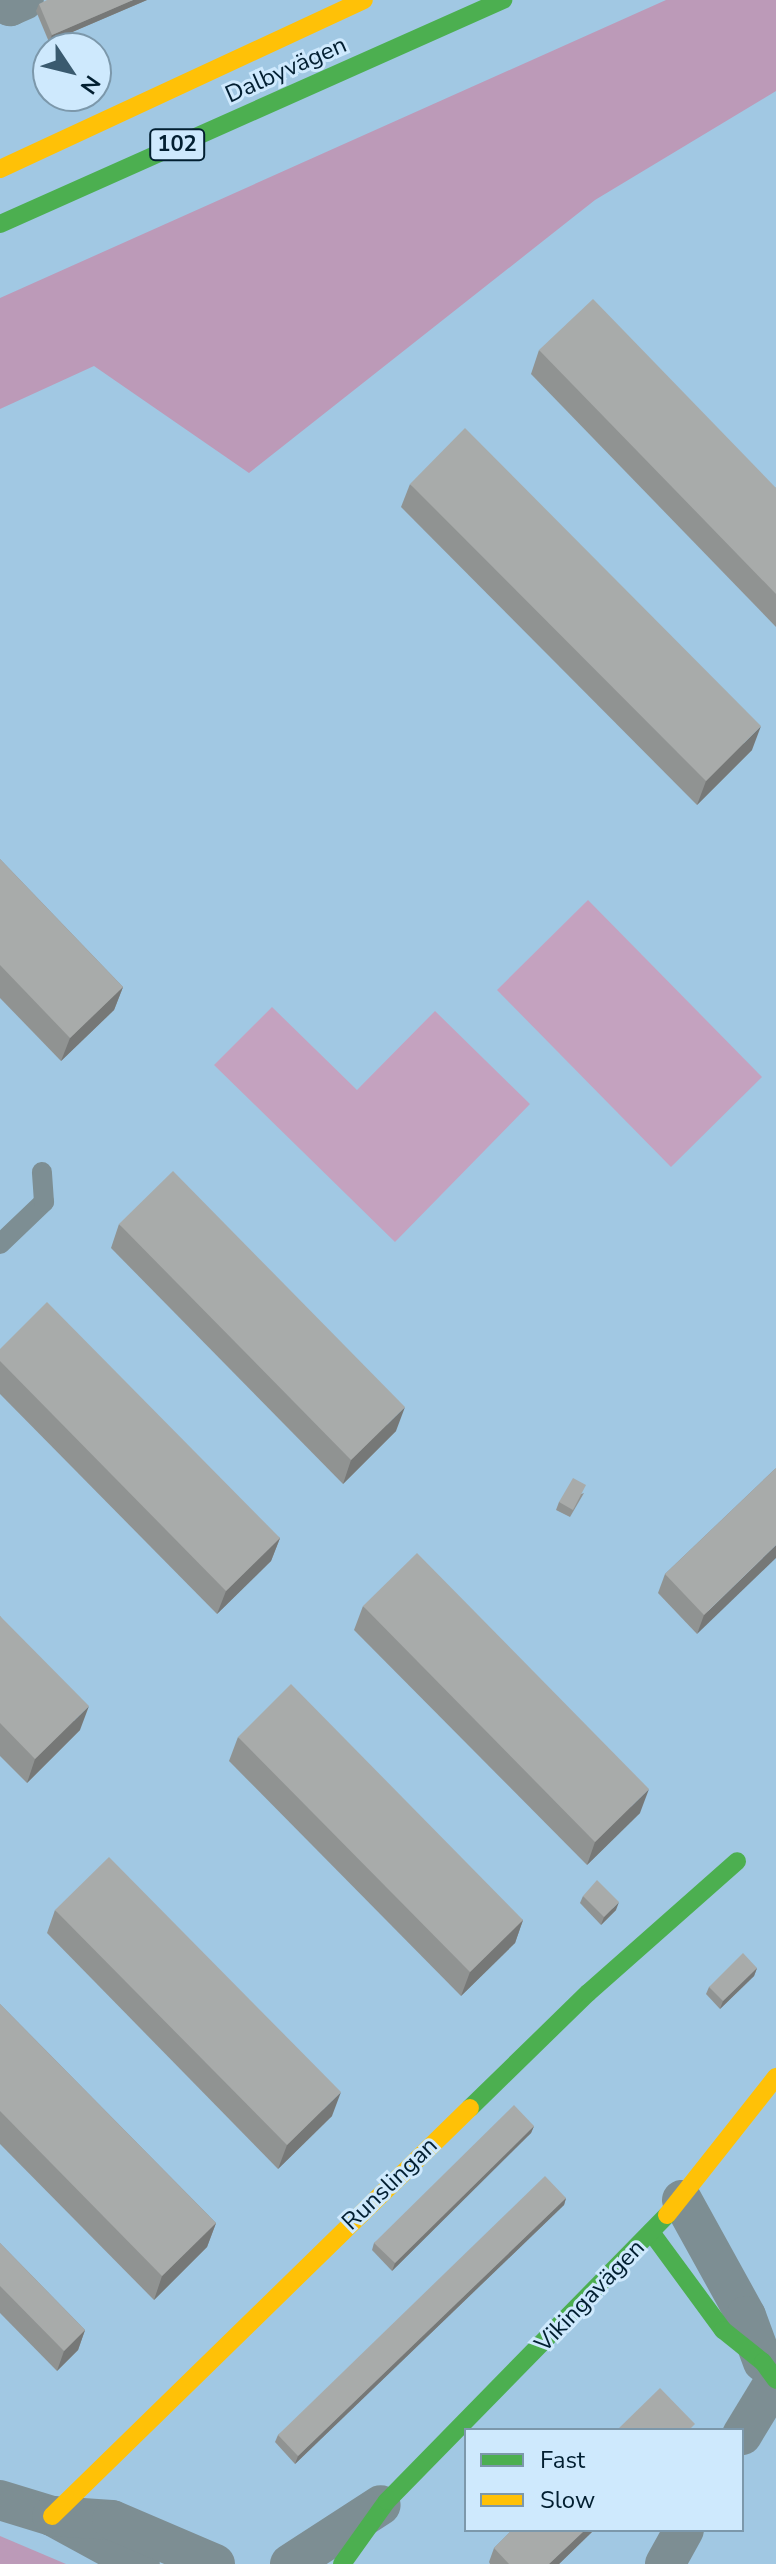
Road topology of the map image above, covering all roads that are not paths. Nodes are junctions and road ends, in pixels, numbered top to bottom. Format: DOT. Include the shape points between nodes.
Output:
graph roads {
  1 [pos="364,0"];
  2 [pos="503,0"];
  3 [pos="0,169"];
  4 [pos="0,224"];
  5 [pos="42,1172"];
  6 [pos="0,1244"];
  7 [pos="737,1861"];
  8 [pos="776,2077"];
  9 [pos="682,2200"];
  10 [pos="651,2232"];
  11 [pos="772,2374"];
  12 [pos="744,2431"];
  13 [pos="0,2500"];
  14 [pos="387,2501"];
  15 [pos="52,2516"];
  16 [pos="683,2532"];
  17 [pos="140,2564"];
  18 [pos="215,2564"];
  19 [pos="290,2564"];
  20 [pos="342,2564"];
  21 [pos="665,2564"];
  1 -- 3 [label="street, Dalbyvägen / 102"];
  2 -- 4 [label="street, Dalbyvägen / 102"];
  5 -- 6 [label="lane" via="44,1202"];
  7 -- 15 [label="street, Runslingan" via="588,1993"];
  8 -- 9 [label="street, Vikingavägen"];
  9 -- 10 [label="street, Vikingavägen"];
  9 -- 11 [label="street"];
  10 -- 11 [label="street" via="723,2330"];
  10 -- 14 [label="street, Vikingavägen"];
  11 -- 12 [label="street"];
  13 -- 15 [label="street"];
  14 -- 19 [label="street, Vikingavägen"];
  14 -- 20 [label="street, Vikingavägen"];
  15 -- 17 [label="street"];
  15 -- 18 [label="street" via="112,2520"];
  16 -- 21 [label="street"];
}
